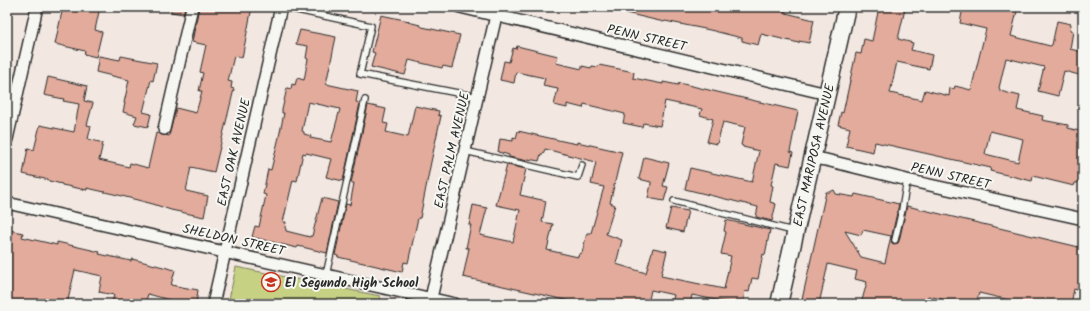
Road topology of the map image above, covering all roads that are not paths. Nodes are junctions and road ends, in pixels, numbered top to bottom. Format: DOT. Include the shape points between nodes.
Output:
graph roads {
  1 [pos="37,7"];
  2 [pos="192,7"];
  3 [pos="282,7"];
  4 [pos="460,7"];
  5 [pos="847,7"];
  6 [pos="497,11"];
  7 [pos="827,94"];
  8 [pos="478,97"];
  9 [pos="365,100"];
  10 [pos="164,129"];
  11 [pos="7,139"];
  12 [pos="465,151"];
  13 [pos="813,158"];
  14 [pos="582,165"];
  15 [pos="908,180"];
  16 [pos="674,201"];
  17 [pos="7,203"];
  18 [pos="1083,219"];
  19 [pos="796,232"];
  20 [pos="895,240"];
  21 [pos="225,251"];
  22 [pos="326,275"];
  23 [pos="431,298"];
  24 [pos="213,304"];
  25 [pos="456,304"];
  26 [pos="779,304"];
  1 -- 11 [label="street"];
  2 -- 10 [label="street"];
  3 -- 8 [label="lane" via="371,26 360,74"];
  3 -- 21 [label="street, EAST OAK AVENUE"];
  4 -- 6 [label="street, PENN STREET"];
  5 -- 7 [label="street, EAST MARIPOSA AVENUE"];
  6 -- 7 [label="street, PENN STREET"];
  6 -- 8 [label="street, EAST PALM AVENUE"];
  7 -- 13 [label="street, EAST MARIPOSA AVENUE"];
  8 -- 12 [label="street, EAST PALM AVENUE"];
  9 -- 22 [label="lane"];
  12 -- 14 [label="lane" via="578,177"];
  12 -- 23 [label="street, EAST PALM AVENUE"];
  13 -- 15 [label="street, PENN STREET"];
  13 -- 19 [label="street, EAST MARIPOSA AVENUE"];
  15 -- 18 [label="street, PENN STREET"];
  15 -- 20 [label="lane"];
  16 -- 19 [label="lane"];
  17 -- 21 [label="street, SHELDON STREET"];
  19 -- 26 [label="street, EAST MARIPOSA AVENUE"];
  21 -- 22 [label="street, SHELDON STREET"];
  21 -- 24 [label="street, EAST OAK AVENUE"];
  22 -- 23 [label="street, SHELDON STREET"];
  23 -- 25 [label="street, SHELDON STREET"];
}
